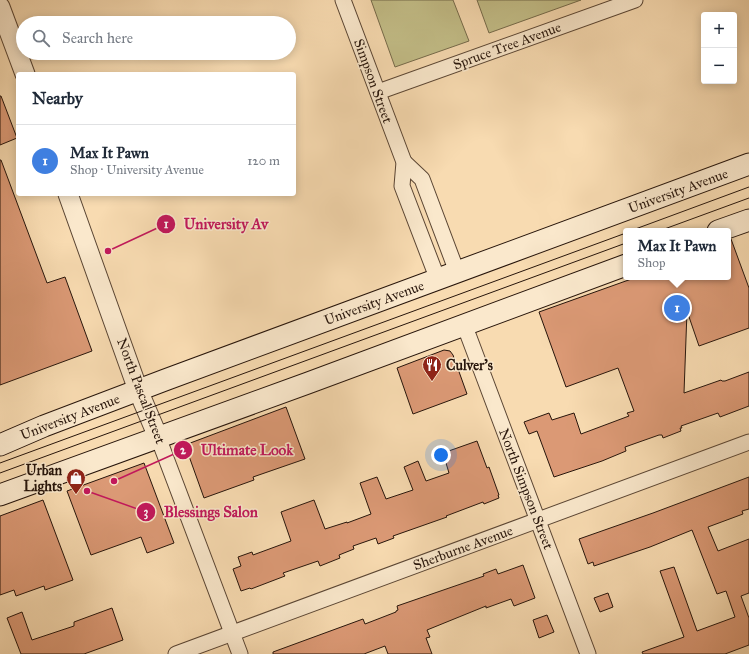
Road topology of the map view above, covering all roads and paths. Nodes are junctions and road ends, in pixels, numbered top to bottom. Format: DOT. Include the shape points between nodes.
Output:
graph roads {
  1 [pos="343,0"];
  2 [pos="635,0"];
  3 [pos="0,7"];
  4 [pos="16,52"];
  5 [pos="19,60"];
  6 [pos="23,72"];
  7 [pos="378,92"];
  8 [pos="404,162"];
  9 [pos="749,164"];
  10 [pos="69,196"];
  11 [pos="749,220"];
  12 [pos="726,228"];
  13 [pos="623,265"];
  14 [pos="457,272"];
  15 [pos="438,280"];
  16 [pos="464,324"];
  17 [pos="138,390"];
  18 [pos="158,437"];
  19 [pos="749,442"];
  20 [pos="0,445"];
  21 [pos="0,495"];
  22 [pos="538,520"];
  23 [pos="232,633"];
  24 [pos="176,654"];
  25 [pos="240,654"];
  26 [pos="588,654"];
  1 -- 7 [label="street, Simpson Street"];
  2 -- 7 [label="street, Spruce Tree Avenue"];
  3 -- 4 [label="street"];
  5 -- 6 [label="street"];
  7 -- 8 [label="street, Simpson Street"];
  8 -- 14 [label="street, Simpson Street" via="422,179"];
  8 -- 15 [label="street, Simpson Street" via="402,186"];
  9 -- 14 [label="main road, University Avenue"];
  10 -- 17 [label="street, North Pascal Street"];
  11 -- 12 [label="main road"];
  13 -- 16 [label="main road"];
  14 -- 15 [label="main road, University Avenue"];
  15 -- 17 [label="main road, University Avenue"];
  16 -- 18 [label="main road"];
  16 -- 22 [label="street, North Simpson Street"];
  17 -- 18 [label="street, North Pascal Street"];
  17 -- 20 [label="main road, University Avenue"];
  18 -- 21 [label="main road"];
  18 -- 23 [label="street, North Pascal Street"];
  19 -- 22 [label="street, Sherburne Avenue"];
  22 -- 23 [label="street, Sherburne Avenue"];
  22 -- 26 [label="street, North Simpson Street"];
  23 -- 24 [label="street, Sherburne Avenue"];
  23 -- 25 [label="street, North Pascal Street"];
}
